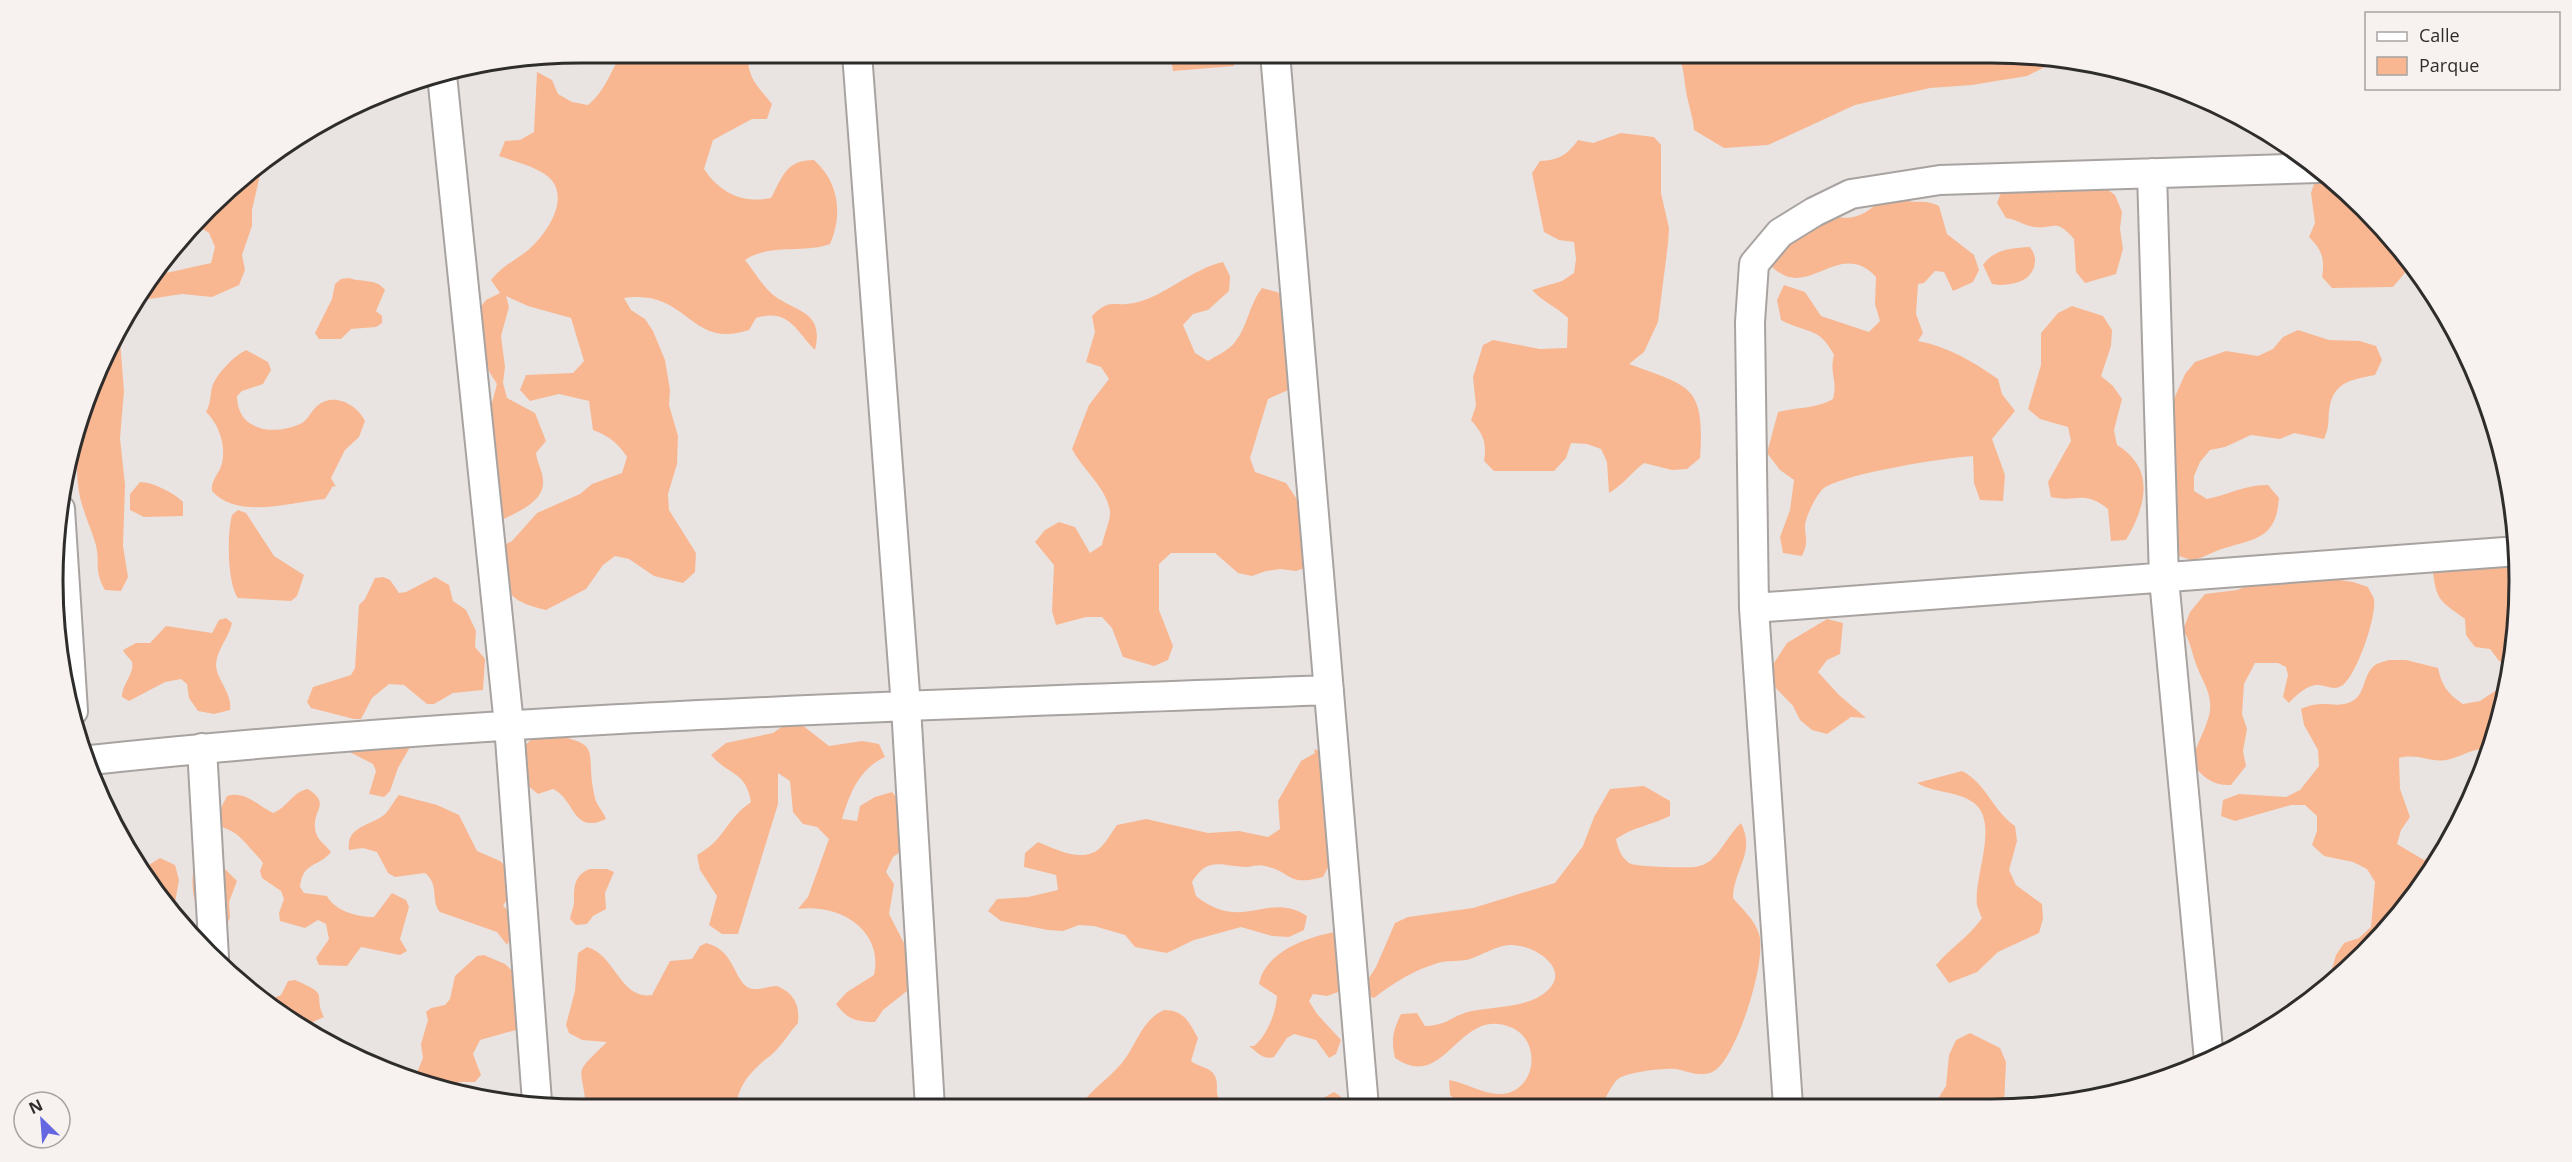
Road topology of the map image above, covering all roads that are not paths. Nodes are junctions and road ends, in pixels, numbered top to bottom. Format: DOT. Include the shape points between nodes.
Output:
graph roads {
  1 [pos="858,63"];
  2 [pos="1276,63"];
  3 [pos="443,82"];
  4 [pos="2304,169"];
  5 [pos="2152,174"];
  6 [pos="2508,552"];
  7 [pos="64,563"];
  8 [pos="2164,579"];
  9 [pos="1754,608"];
  10 [pos="70,666"];
  11 [pos="1329,690"];
  12 [pos="906,707"];
  13 [pos="509,725"];
  14 [pos="202,748"];
  15 [pos="94,760"];
  16 [pos="213,945"];
  17 [pos="2208,1051"];
  18 [pos="537,1097"];
  19 [pos="929,1099"];
  20 [pos="1363,1099"];
  21 [pos="1788,1099"];
  1 -- 12 [label="street"];
  2 -- 11 [label="street"];
  3 -- 13 [label="street"];
  4 -- 5 [label="street"];
  5 -- 8 [label="street"];
  5 -- 9 [label="street" via="1940,180 1851,194 1780,233 1754,264 1750,322"];
  6 -- 8 [label="street"];
  7 -- 10 [label="street"];
  8 -- 9 [label="street"];
  8 -- 17 [label="street"];
  9 -- 21 [label="street"];
  11 -- 12 [label="street"];
  11 -- 20 [label="street"];
  12 -- 13 [label="street"];
  12 -- 19 [label="street"];
  13 -- 14 [label="street"];
  13 -- 18 [label="street"];
  14 -- 15 [label="street"];
  14 -- 16 [label="street"];
}
